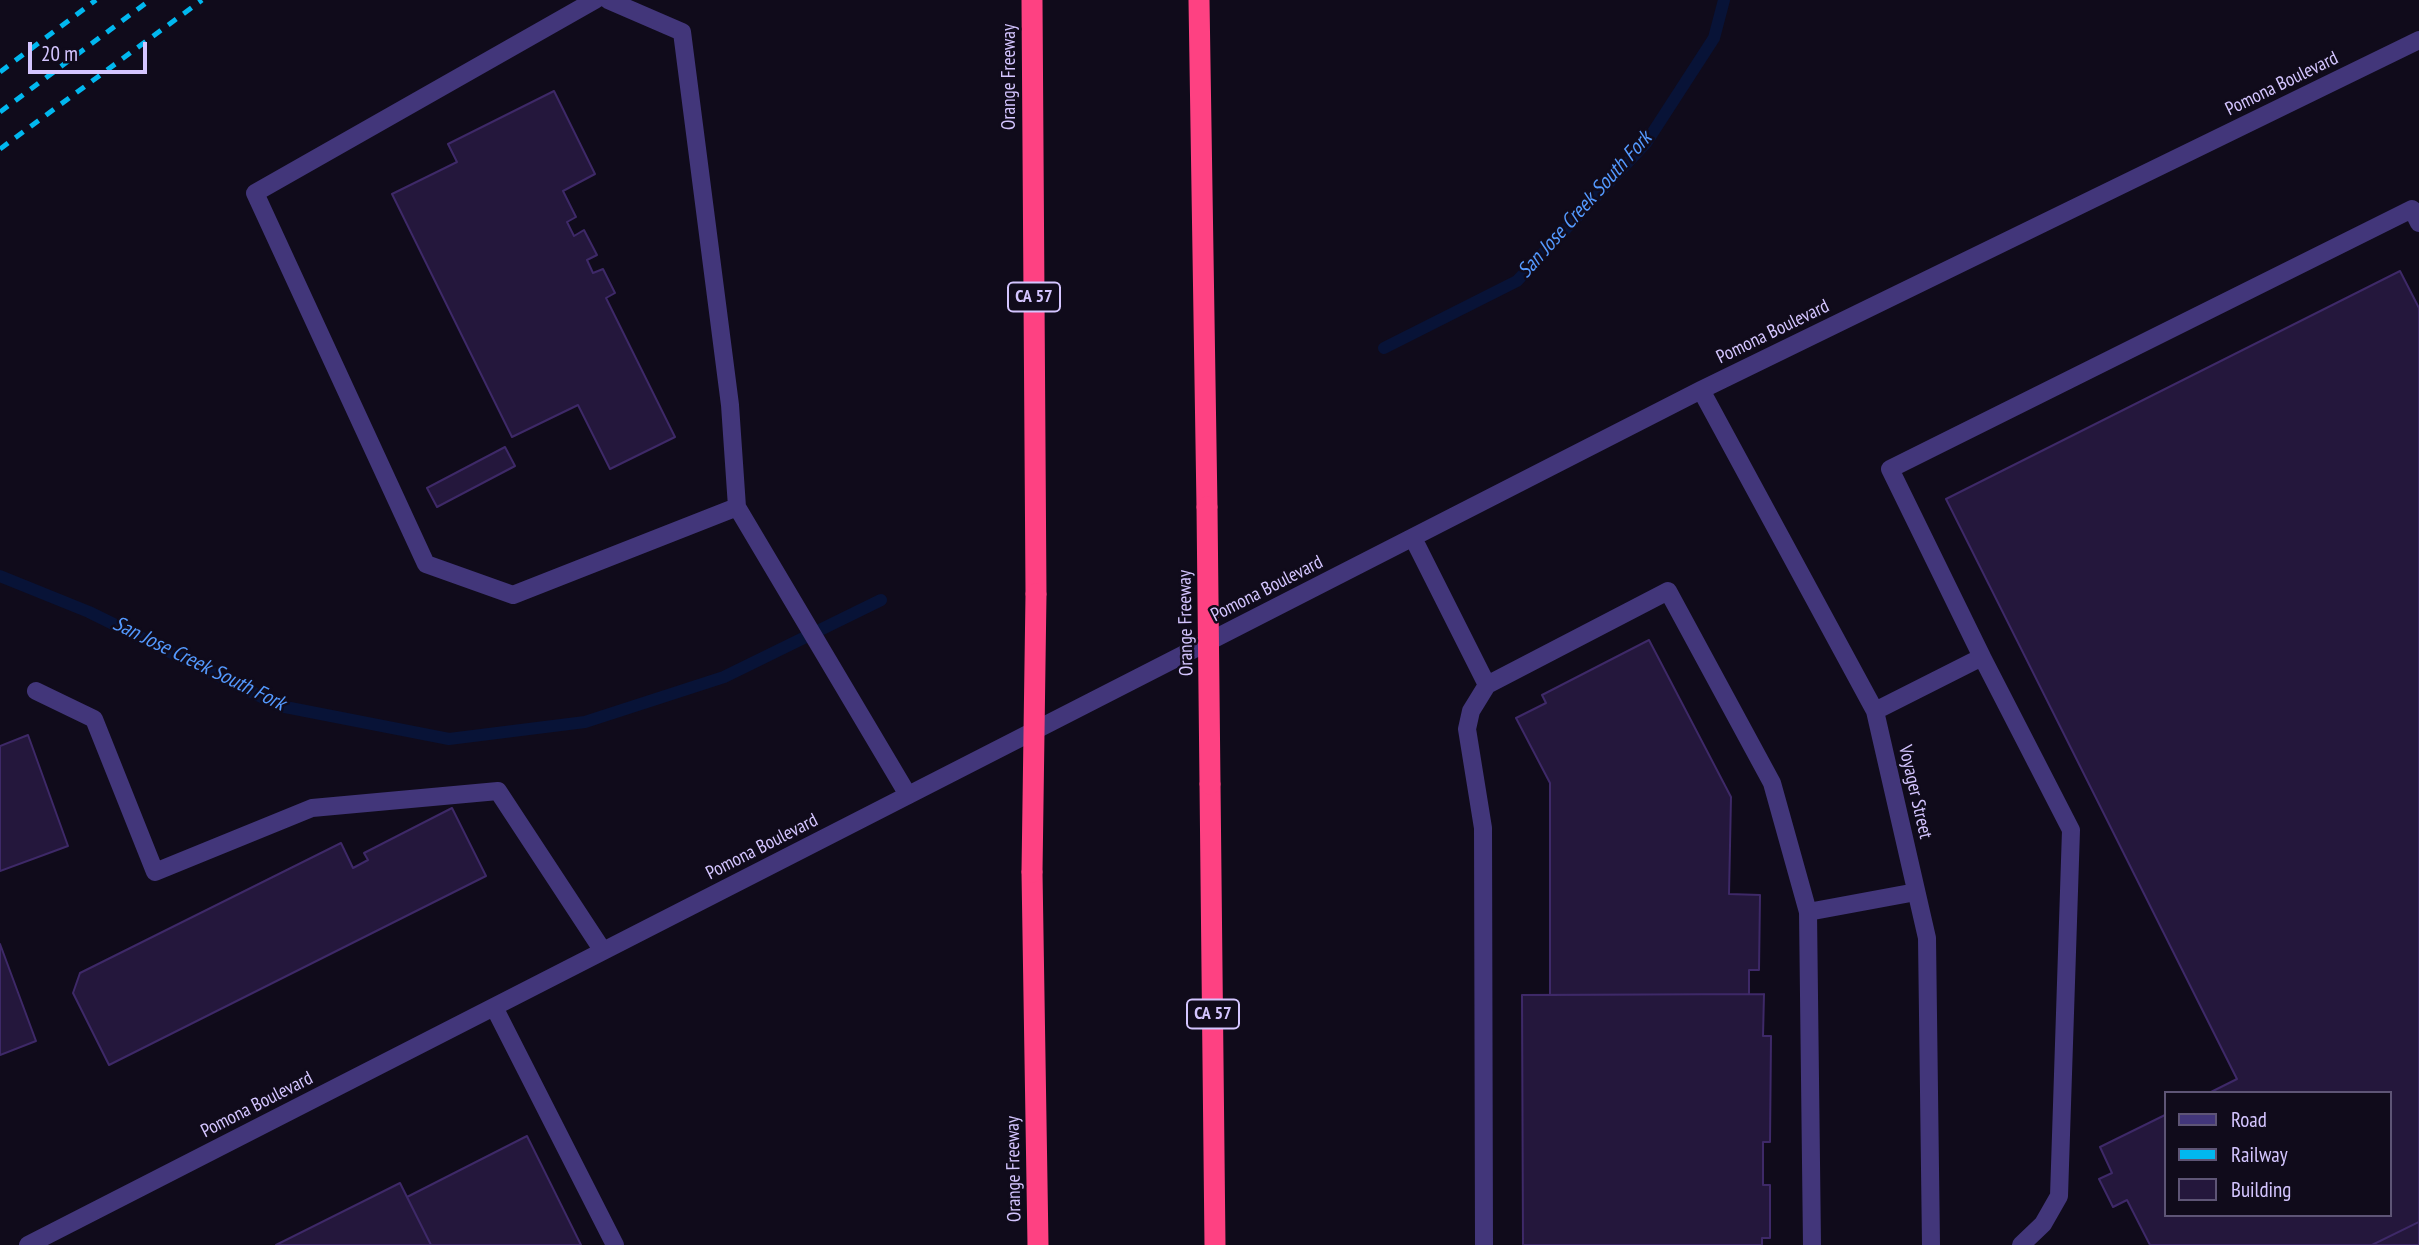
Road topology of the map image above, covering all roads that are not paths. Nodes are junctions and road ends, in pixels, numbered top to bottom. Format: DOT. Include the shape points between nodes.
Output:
graph roads {
  1 [pos="595,0"];
  2 [pos="608,0"];
  3 [pos="1032,0"];
  4 [pos="1199,0"];
  5 [pos="2419,40"];
  6 [pos="2419,223"];
  7 [pos="1701,390"];
  8 [pos="737,507"];
  9 [pos="1413,538"];
  10 [pos="1982,657"];
  11 [pos="1487,685"];
  12 [pos="36,691"];
  13 [pos="1875,711"];
  14 [pos="908,795"];
  15 [pos="1916,892"];
  16 [pos="1808,912"];
  17 [pos="603,951"];
  18 [pos="494,1007"];
  19 [pos="30,1245"];
  20 [pos="615,1245"];
  21 [pos="1038,1245"];
  22 [pos="1215,1245"];
  23 [pos="1484,1245"];
  24 [pos="1812,1245"];
  25 [pos="1931,1245"];
  26 [pos="2021,1245"];
  1 -- 8 [label="street" via="256,193 426,564 513,595"];
  2 -- 8 [label="street" via="682,32 730,405"];
  3 -- 21 [label="highway, Orange Freeway / CA 57, bridge" via="1036,594 1032,872"];
  4 -- 22 [label="highway, Orange Freeway / CA 57, bridge"];
  5 -- 7 [label="street, Pomona Boulevard"];
  6 -- 10 [label="street" via="2412,209 1889,469"];
  7 -- 9 [label="street, Pomona Boulevard"];
  7 -- 13 [label="street, Voyager Street"];
  8 -- 14 [label="street"];
  9 -- 11 [label="street"];
  9 -- 14 [label="street, Pomona Boulevard"];
  10 -- 13 [label="street"];
  10 -- 26 [label="street" via="2071,830 2059,1196 2043,1223"];
  11 -- 16 [label="street" via="1668,591 1772,783"];
  11 -- 23 [label="street" via="1471,711 1467,729 1483,828"];
  12 -- 17 [label="street" via="94,719 155,872 312,808 498,791"];
  13 -- 15 [label="street, Voyager Street"];
  14 -- 17 [label="street, Pomona Boulevard"];
  15 -- 16 [label="street"];
  15 -- 25 [label="street, Voyager Street" via="1927,938"];
  16 -- 24 [label="street"];
  17 -- 18 [label="street, Pomona Boulevard"];
  18 -- 19 [label="street, Pomona Boulevard"];
  18 -- 20 [label="street"];
}
